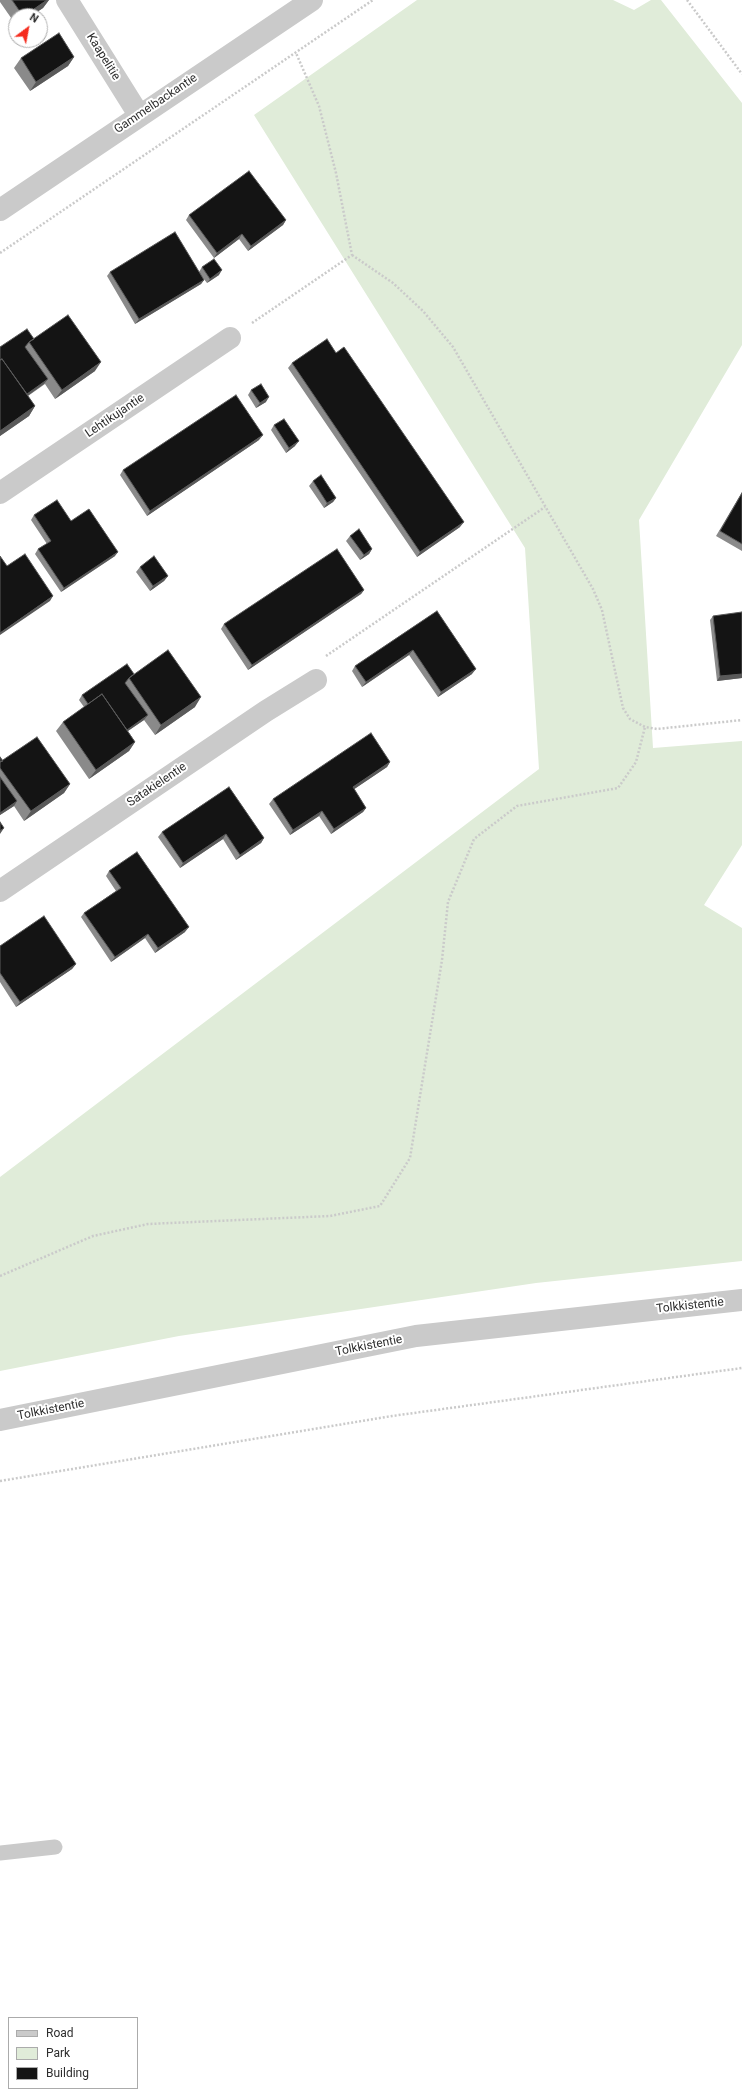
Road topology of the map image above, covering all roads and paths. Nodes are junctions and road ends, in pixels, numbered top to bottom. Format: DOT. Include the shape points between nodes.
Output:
graph roads {
  1 [pos="67,0"];
  2 [pos="312,0"];
  3 [pos="373,0"];
  4 [pos="687,0"];
  5 [pos="296,53"];
  6 [pos="742,74"];
  7 [pos="139,115"];
  8 [pos="0,210"];
  9 [pos="0,252"];
  10 [pos="352,255"];
  11 [pos="230,338"];
  12 [pos="0,493"];
  13 [pos="545,507"];
  14 [pos="316,680"];
  15 [pos="742,720"];
  16 [pos="646,727"];
  17 [pos="0,891"];
  18 [pos="0,1276"];
  19 [pos="742,1300"];
  20 [pos="742,1368"];
  21 [pos="0,1420"];
  22 [pos="0,1481"];
  23 [pos="55,1847"];
  24 [pos="0,1853"];
  1 -- 7 [label="street, Kaapelitie"];
  2 -- 7 [label="street, Gammelbackantie"];
  3 -- 5 [label="path"];
  4 -- 6 [label="path"];
  5 -- 9 [label="path"];
  5 -- 10 [label="path" via="319,106 336,173"];
  7 -- 8 [label="street, Gammelbackantie"];
  10 -- 11 [label="path"];
  10 -- 13 [label="path" via="393,283 423,311 453,347"];
  11 -- 12 [label="street, Lehtikujantie"];
  13 -- 14 [label="path" via="322,660"];
  13 -- 16 [label="path" via="593,589 602,610 623,708 630,719"];
  14 -- 17 [label="street, Satakielentie"];
  15 -- 16 [label="path" via="657,729"];
  16 -- 18 [label="path" via="636,762 618,788 517,806 474,839 448,902 442,960 410,1158 380,1206 330,1216 148,1224 93,1236"];
  19 -- 21 [label="street, Tolkkistentie" via="416,1336"];
  20 -- 22 [label="path" via="392,1416"];
  23 -- 24 [label="lane"];
}
